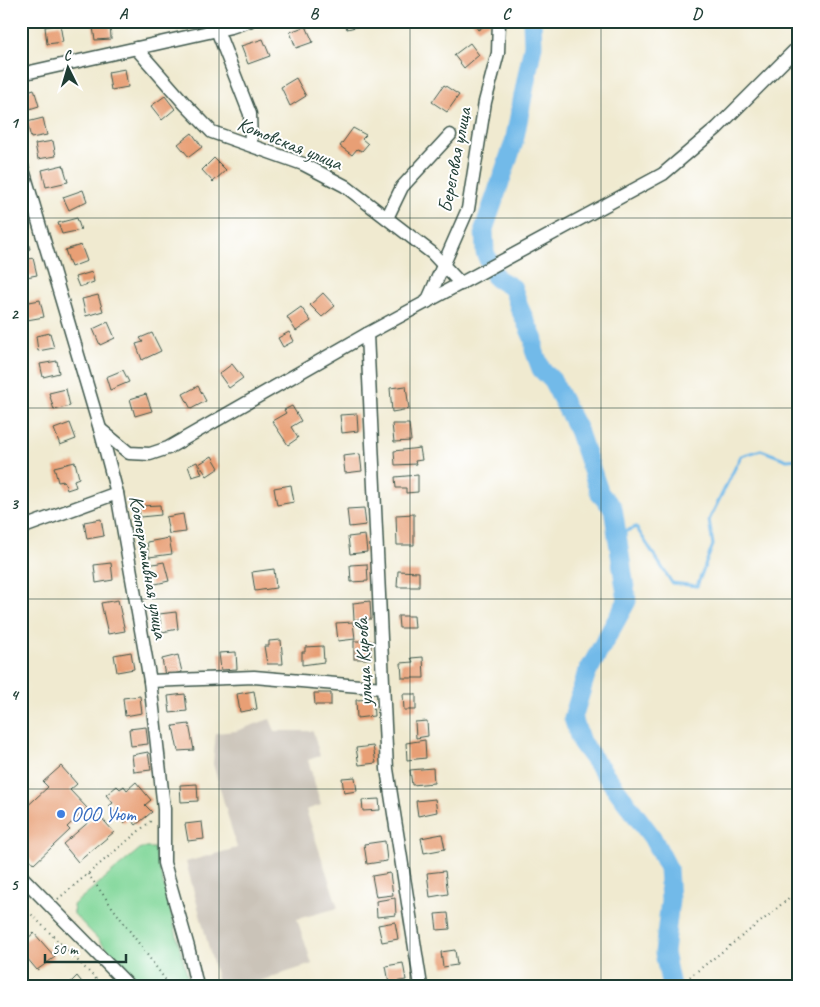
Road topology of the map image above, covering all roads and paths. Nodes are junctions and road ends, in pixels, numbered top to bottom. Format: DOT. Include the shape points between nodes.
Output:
graph roads {
  1 [pos="249,21"];
  2 [pos="499,21"];
  3 [pos="216,26"];
  4 [pos="799,46"];
  5 [pos="136,48"];
  6 [pos="21,74"];
  7 [pos="450,135"];
  8 [pos="250,144"];
  9 [pos="21,163"];
  10 [pos="387,218"];
  11 [pos="443,265"];
  12 [pos="463,282"];
  13 [pos="427,302"];
  14 [pos="367,334"];
  15 [pos="100,429"];
  16 [pos="117,493"];
  17 [pos="21,528"];
  18 [pos="150,682"];
  19 [pos="383,688"];
  20 [pos="164,809"];
  21 [pos="88,874"];
  22 [pos="21,876"];
  23 [pos="799,889"];
  24 [pos="21,904"];
  25 [pos="51,906"];
  26 [pos="686,980"];
  27 [pos="103,986"];
  28 [pos="129,986"];
  29 [pos="170,986"];
  30 [pos="197,986"];
  31 [pos="421,986"];
  32 [pos="678,986"];
  33 [pos="699,986"];
  1 -- 3 [label="street"];
  2 -- 11 [label="street, Береговая улица" via="498,53 485,102 468,209"];
  3 -- 5 [label="street"];
  3 -- 8 [label="street" via="250,114"];
  4 -- 12 [label="street" via="717,128 663,174"];
  5 -- 6 [label="street"];
  5 -- 8 [label="street, Котовская улица" via="212,132"];
  7 -- 10 [label="street" via="402,187"];
  8 -- 10 [label="street, Котовская улица" via="303,164 345,186"];
  9 -- 15 [label="street, Кооперативная улица"];
  10 -- 11 [label="street, Котовская улица"];
  11 -- 12 [label="street, Котовская улица"];
  11 -- 13 [label="street, Береговая улица"];
  12 -- 13 [label="street"];
  13 -- 14 [label="street"];
  14 -- 15 [label="street" via="168,448 150,454 129,453"];
  14 -- 19 [label="street, улица Кирова"];
  15 -- 16 [label="street, Кооперативная улица"];
  16 -- 17 [label="street"];
  16 -- 18 [label="street, Кооперативная улица"];
  18 -- 19 [label="street" via="254,676"];
  18 -- 20 [label="street, Кооперативная улица"];
  19 -- 31 [label="street, улица Кирова" via="387,769"];
  20 -- 21 [label="path"];
  20 -- 30 [label="street, Кооперативная улица" via="164,863"];
  21 -- 25 [label="path"];
  21 -- 29 [label="path"];
  22 -- 25 [label="street"];
  23 -- 26 [label="path"];
  24 -- 27 [label="path"];
  25 -- 28 [label="street"];
  26 -- 32 [label="path"];
  26 -- 33 [label="path"];
}
